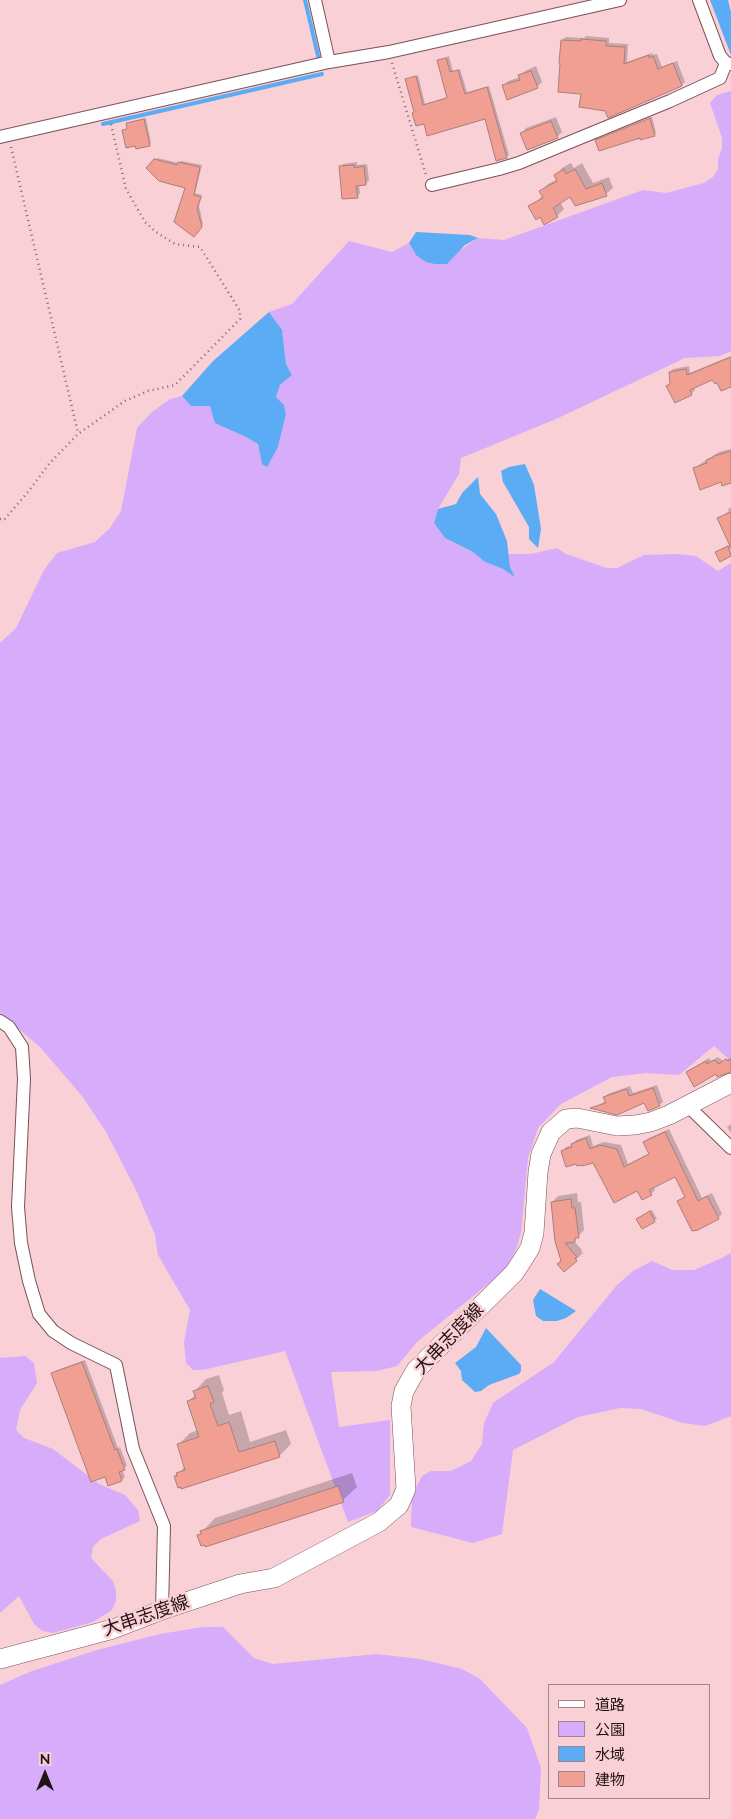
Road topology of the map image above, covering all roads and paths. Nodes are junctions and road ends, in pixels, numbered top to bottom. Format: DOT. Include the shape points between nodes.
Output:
graph roads {
  1 [pos="315,0"];
  2 [pos="620,0"];
  3 [pos="699,0"];
  4 [pos="389,52"];
  5 [pos="329,62"];
  6 [pos="728,64"];
  7 [pos="111,124"];
  8 [pos="4,136"];
  9 [pos="432,185"];
  10 [pos="78,434"];
  11 [pos="0,519"];
  12 [pos="0,1021"];
  13 [pos="731,1083"];
  14 [pos="687,1105"];
  15 [pos="731,1148"];
  16 [pos="162,1610"];
  17 [pos="0,1659"];
  1 -- 5 [label="street"];
  2 -- 4 [label="street"];
  3 -- 6 [label="street" via="720,56"];
  4 -- 5 [label="street"];
  4 -- 9 [label="path" via="427,180"];
  5 -- 8 [label="street"];
  6 -- 9 [label="street" via="720,78 670,101 519,162"];
  7 -- 10 [label="path" via="126,189 145,222 175,244 200,248 240,311 240,318 175,385 148,391 125,401"];
  8 -- 10 [label="path"];
  10 -- 11 [label="path" via="48,465 4,520"];
  12 -- 16 [label="street" via="22,1047 24,1079 18,1208 20,1243 29,1281 39,1314 53,1332 116,1365 133,1449 164,1526"];
  13 -- 14 [label="main road, 大串志度線"];
  14 -- 15 [label="street"];
  14 -- 16 [label="main road, 大串志度線" via="651,1122 635,1125 566,1119 551,1132 541,1154 530,1248 514,1273 416,1370 404,1391 401,1406 406,1489 399,1505 379,1522 274,1578 240,1584"];
  16 -- 17 [label="main road, 大串志度線" via="113,1629"];
}
